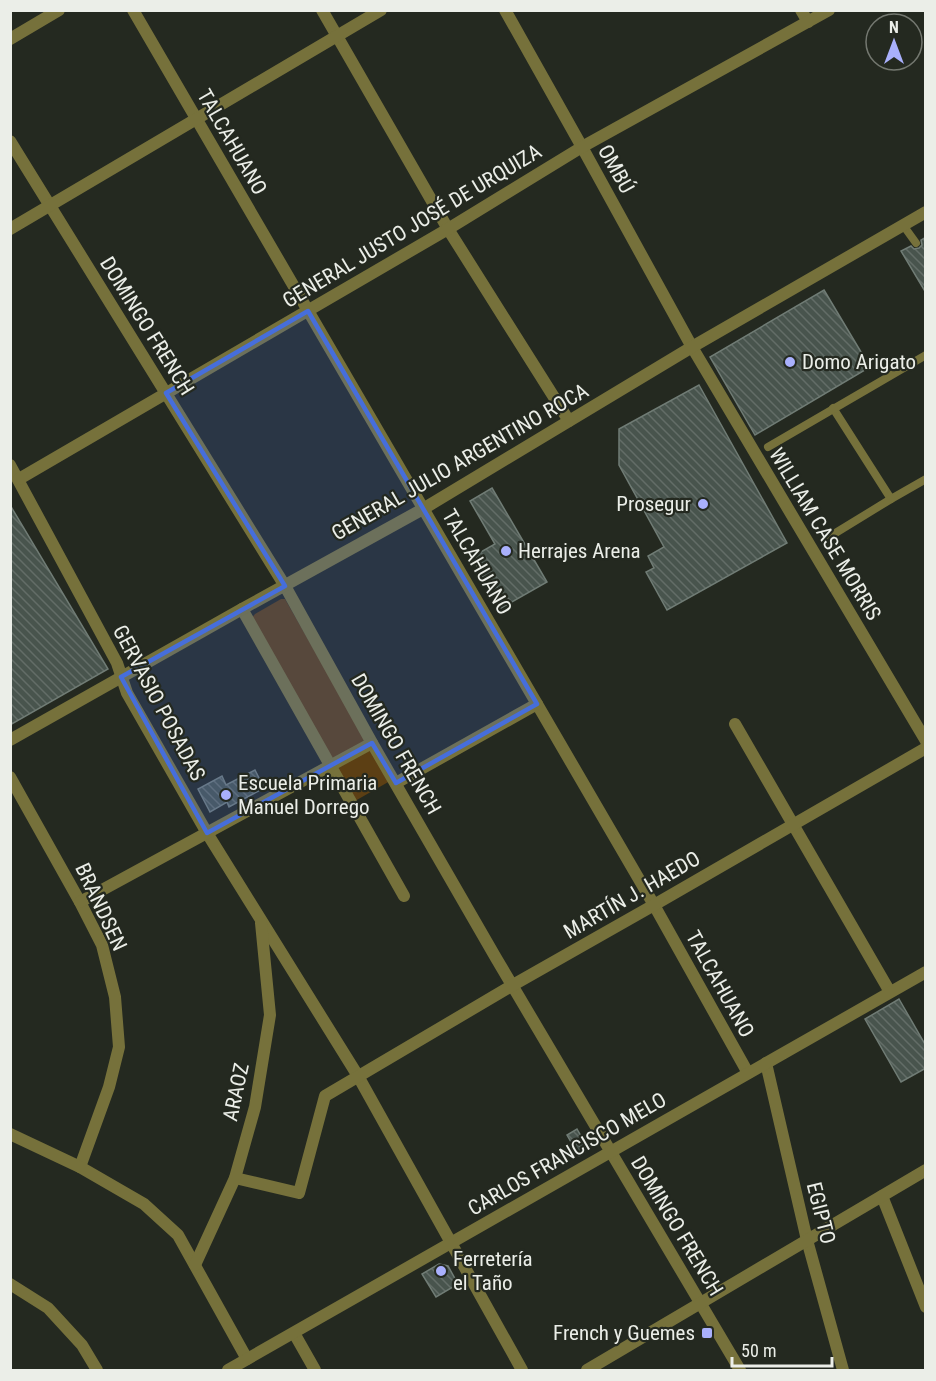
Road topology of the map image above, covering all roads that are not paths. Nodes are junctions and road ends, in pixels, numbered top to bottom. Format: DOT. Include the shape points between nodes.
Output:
graph roads {
  1 [pos="59,10"];
  2 [pos="133,10"];
  3 [pos="322,10"];
  4 [pos="381,10"];
  5 [pos="505,10"];
  6 [pos="801,10"];
  7 [pos="829,10"];
  8 [pos="808,22"];
  9 [pos="338,36"];
  10 [pos="10,39"];
  11 [pos="197,120"];
  12 [pos="10,141"];
  13 [pos="582,147"];
  14 [pos="50,206"];
  15 [pos="926,212"];
  16 [pos="903,225"];
  17 [pos="10,229"];
  18 [pos="448,229"];
  19 [pos="916,243"];
  20 [pos="308,312"];
  21 [pos="692,347"];
  22 [pos="926,355"];
  23 [pos="166,393"];
  24 [pos="833,408"];
  25 [pos="569,421"];
  26 [pos="768,447"];
  27 [pos="10,465"];
  28 [pos="19,479"];
  29 [pos="926,479"];
  30 [pos="891,499"];
  31 [pos="423,509"];
  32 [pos="824,540"];
  33 [pos="285,586"];
  34 [pos="242,609"];
  35 [pos="121,677"];
  36 [pos="537,704"];
  37 [pos="735,724"];
  38 [pos="10,740"];
  39 [pos="926,741"];
  40 [pos="372,743"];
  41 [pos="926,748"];
  42 [pos="332,765"];
  43 [pos="10,777"];
  44 [pos="396,783"];
  45 [pos="793,825"];
  46 [pos="207,833"];
  47 [pos="404,896"];
  48 [pos="80,902"];
  49 [pos="654,905"];
  50 [pos="261,919"];
  51 [pos="926,972"];
  52 [pos="513,985"];
  53 [pos="890,992"];
  54 [pos="766,1063"];
  55 [pos="748,1073"];
  56 [pos="358,1076"];
  57 [pos="10,1134"];
  58 [pos="610,1152"];
  59 [pos="80,1167"];
  60 [pos="926,1170"];
  61 [pos="235,1178"];
  62 [pos="882,1196"];
  63 [pos="807,1240"];
  64 [pos="452,1243"];
  65 [pos="195,1265"];
  66 [pos="10,1284"];
  67 [pos="701,1303"];
  68 [pos="926,1307"];
  69 [pos="294,1333"];
  70 [pos="247,1359"];
  71 [pos="97,1371"];
  72 [pos="228,1371"];
  73 [pos="315,1371"];
  74 [pos="522,1371"];
  75 [pos="587,1371"];
  76 [pos="740,1371"];
  77 [pos="843,1371"];
  1 -- 10 [label="street"];
  2 -- 11 [label="street, TALCAHUANO"];
  3 -- 9 [label="street"];
  4 -- 9 [label="street"];
  5 -- 13 [label="street, OMBÚ"];
  6 -- 8 [label="street"];
  7 -- 8 [label="street, GENERAL JUSTO JOSÉ DE URQUIZA"];
  8 -- 13 [label="street, GENERAL JUSTO JOSÉ DE URQUIZA"];
  9 -- 11 [label="street"];
  9 -- 18 [label="street"];
  11 -- 14 [label="street"];
  11 -- 20 [label="street, TALCAHUANO"];
  12 -- 14 [label="street, DOMINGO FRENCH"];
  13 -- 18 [label="street, GENERAL JUSTO JOSÉ DE URQUIZA"];
  13 -- 21 [label="street, OMBÚ"];
  14 -- 17 [label="street"];
  14 -- 23 [label="street, DOMINGO FRENCH"];
  15 -- 16 [label="street, GENERAL JULIO ARGENTINO ROCA"];
  16 -- 19 [label="lane"];
  16 -- 21 [label="street, GENERAL JULIO ARGENTINO ROCA"];
  18 -- 20 [label="street, GENERAL JUSTO JOSÉ DE URQUIZA"];
  18 -- 25 [label="street"];
  20 -- 23 [label="street, GENERAL JUSTO JOSÉ DE URQUIZA"];
  20 -- 31 [label="street, TALCAHUANO"];
  21 -- 25 [label="street, GENERAL JULIO ARGENTINO ROCA"];
  21 -- 39 [label="street, WILLIAM CASE MORRIS"];
  22 -- 24 [label="lane"];
  23 -- 28 [label="street, GENERAL JUSTO JOSÉ DE URQUIZA"];
  23 -- 33 [label="street, DOMINGO FRENCH"];
  24 -- 26 [label="lane"];
  24 -- 30 [label="lane"];
  25 -- 31 [label="street, GENERAL JULIO ARGENTINO ROCA"];
  27 -- 28 [label="street, GERVASIO POSADAS"];
  28 -- 35 [label="street, GERVASIO POSADAS"];
  29 -- 30 [label="lane"];
  30 -- 32 [label="lane"];
  31 -- 33 [label="street, GENERAL JULIO ARGENTINO ROCA"];
  31 -- 36 [label="street, TALCAHUANO"];
  33 -- 34 [label="street, GENERAL JULIO ARGENTINO ROCA"];
  33 -- 40 [label="street, DOMINGO FRENCH"];
  34 -- 35 [label="street, GENERAL JULIO ARGENTINO ROCA"];
  34 -- 42 [label="street"];
  35 -- 38 [label="street, GENERAL JULIO ARGENTINO ROCA"];
  35 -- 46 [label="street, GERVASIO POSADAS"];
  36 -- 44 [label="street"];
  36 -- 49 [label="street, TALCAHUANO"];
  37 -- 45 [label="street"];
  40 -- 42 [label="street"];
  40 -- 44 [label="street, DOMINGO FRENCH"];
  41 -- 45 [label="street, MARTÍN J. HAEDO"];
  42 -- 46 [label="street"];
  42 -- 47 [label="street"];
  43 -- 48 [label="street, BRANDSEN"];
  44 -- 52 [label="street, DOMINGO FRENCH"];
  45 -- 49 [label="street, MARTÍN J. HAEDO"];
  45 -- 53 [label="street"];
  46 -- 48 [label="street"];
  46 -- 50 [label="street, GERVASIO POSADAS"];
  48 -- 59 [label="street, BRANDSEN" via="102,945 115,997 119,1047"];
  49 -- 52 [label="street, MARTÍN J. HAEDO"];
  49 -- 55 [label="street, TALCAHUANO"];
  50 -- 56 [label="street, GERVASIO POSADAS"];
  50 -- 61 [label="street, ARAOZ" via="270,1016 255,1107"];
  51 -- 53 [label="street, CARLOS FRANCISCO MELO"];
  52 -- 56 [label="street, MARTÍN J. HAEDO"];
  52 -- 58 [label="street, DOMINGO FRENCH"];
  53 -- 54 [label="street, CARLOS FRANCISCO MELO"];
  54 -- 55 [label="street, CARLOS FRANCISCO MELO"];
  54 -- 63 [label="street, EGIPTO"];
  55 -- 58 [label="street, CARLOS FRANCISCO MELO"];
  56 -- 61 [label="street" via="325,1096 299,1193"];
  56 -- 64 [label="street, GERVASIO POSADAS"];
  57 -- 59 [label="street"];
  58 -- 64 [label="street, CARLOS FRANCISCO MELO"];
  58 -- 67 [label="street, DOMINGO FRENCH"];
  59 -- 65 [label="street" via="144,1204 178,1235"];
  60 -- 62 [label="street"];
  61 -- 65 [label="street, ARAOZ"];
  62 -- 63 [label="street"];
  62 -- 68 [label="street"];
  63 -- 67 [label="street"];
  63 -- 77 [label="street, EGIPTO"];
  64 -- 69 [label="street, CARLOS FRANCISCO MELO"];
  64 -- 74 [label="street, GERVASIO POSADAS"];
  65 -- 70 [label="street"];
  66 -- 71 [label="street" via="48,1308 82,1345"];
  67 -- 75 [label="street"];
  67 -- 76 [label="street, DOMINGO FRENCH"];
  69 -- 70 [label="street, CARLOS FRANCISCO MELO"];
  69 -- 73 [label="street"];
  70 -- 72 [label="street, CARLOS FRANCISCO MELO"];
}
